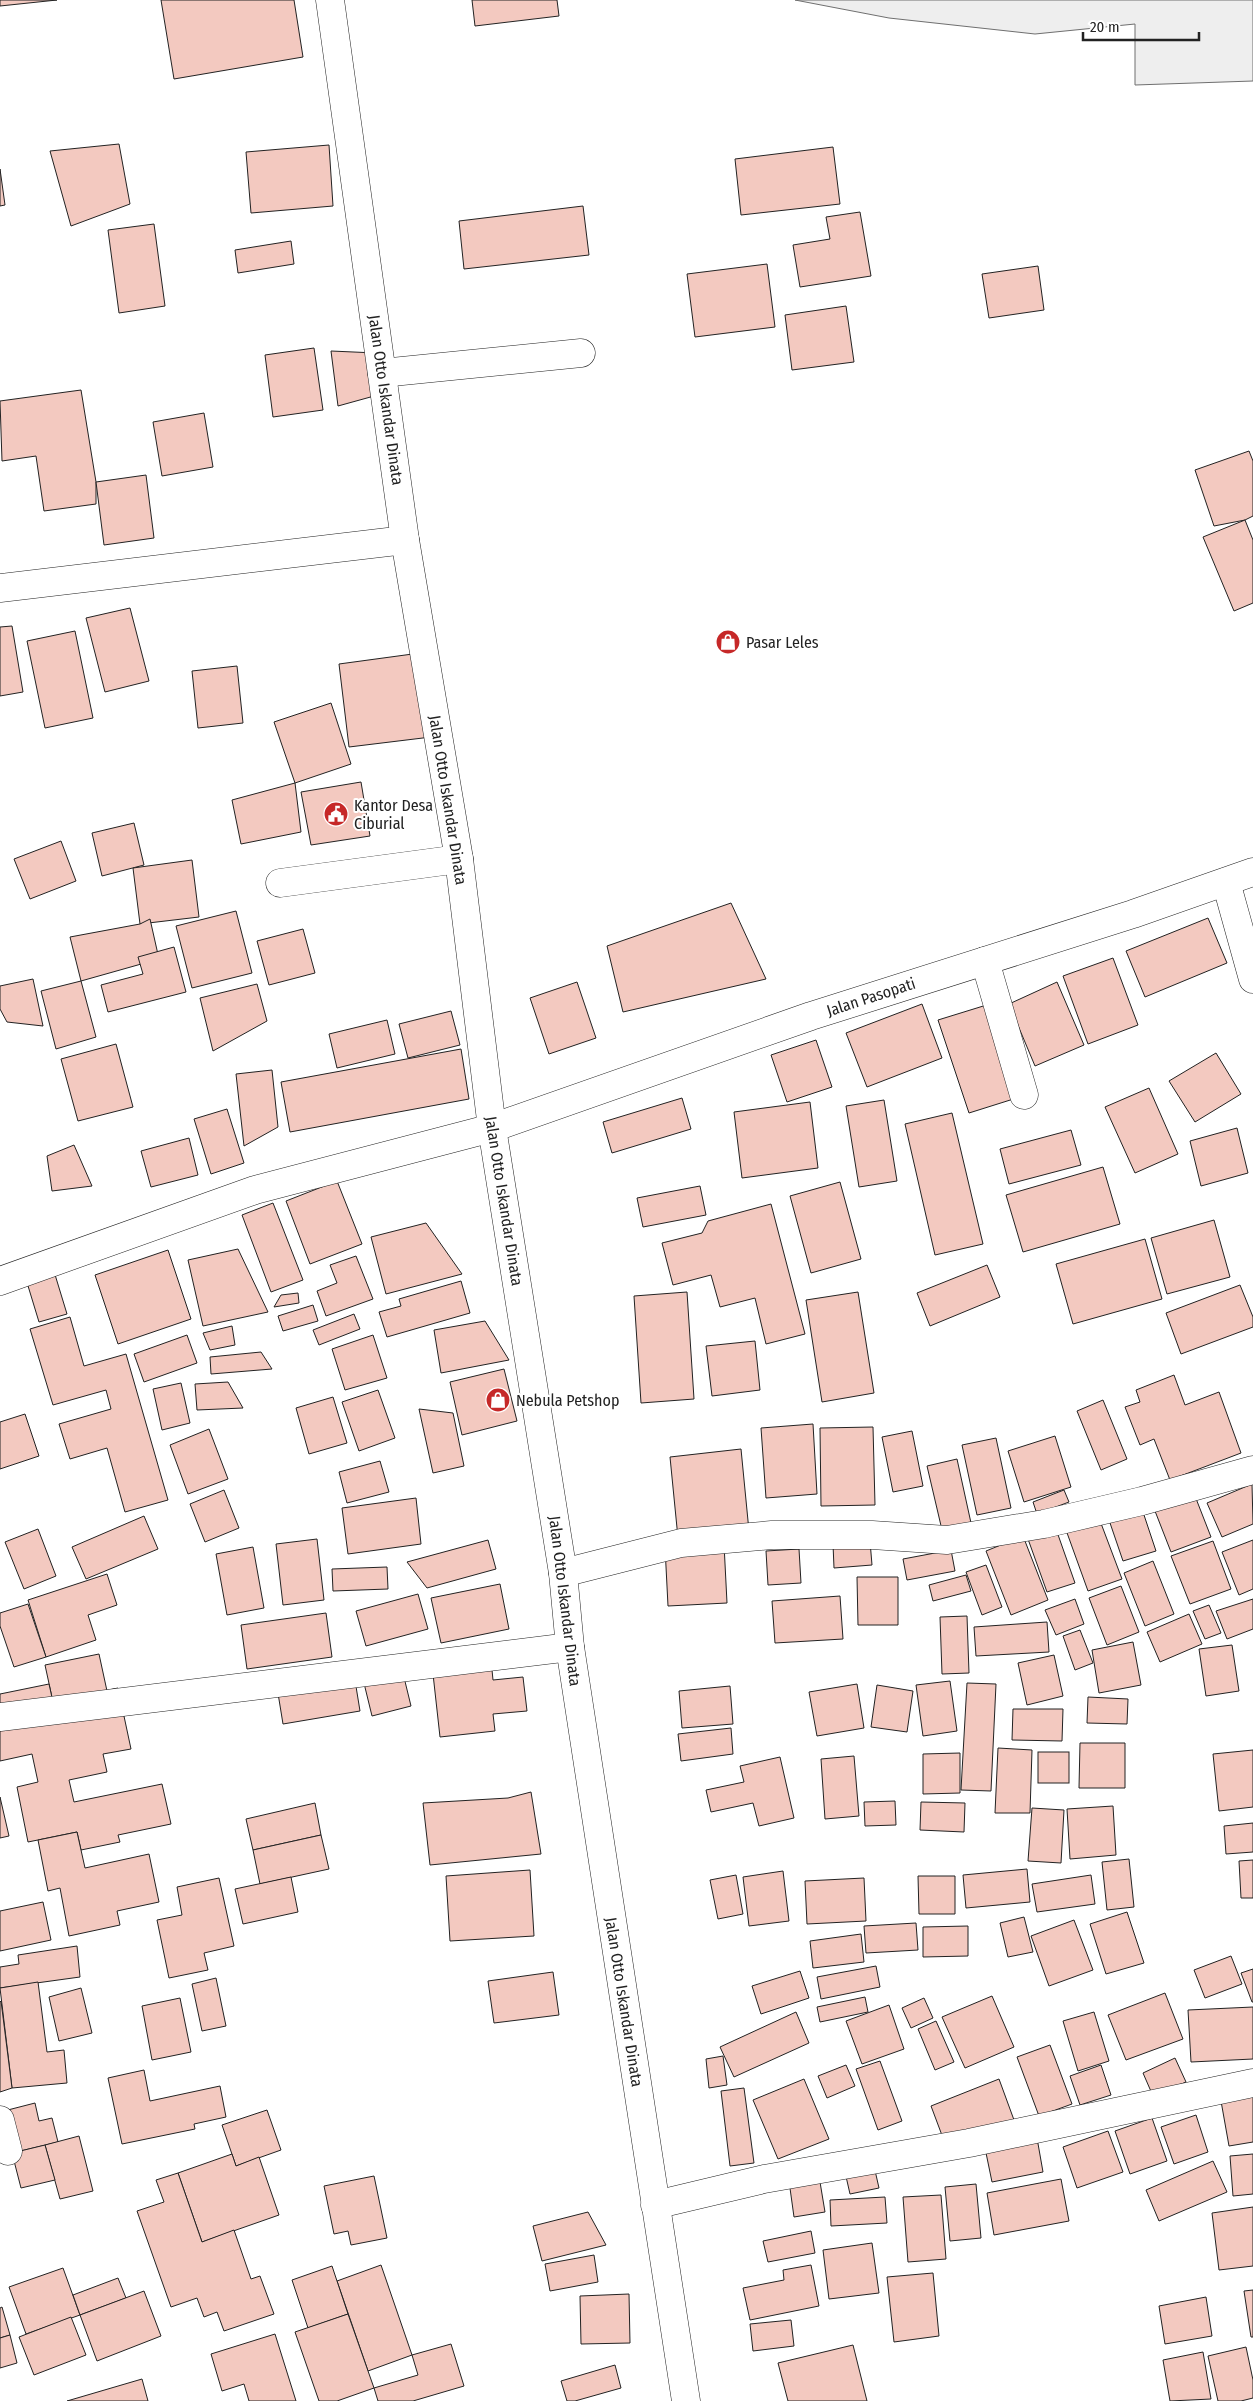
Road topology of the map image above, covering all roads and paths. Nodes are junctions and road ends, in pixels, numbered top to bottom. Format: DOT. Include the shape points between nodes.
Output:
graph roads {
  1 [pos="330,0"];
  2 [pos="581,353"];
  3 [pos="382,373"];
  4 [pos="405,540"];
  5 [pos="0,588"];
  6 [pos="459,859"];
  7 [pos="1253,872"];
  8 [pos="1226,882"];
  9 [pos="280,883"];
  10 [pos="985,961"];
  11 [pos="1253,979"];
  12 [pos="1024,1095"];
  13 [pos="492,1128"];
  14 [pos="0,1281"];
  15 [pos="1253,1470"];
  16 [pos="563,1573"];
  17 [pos="570,1647"];
  18 [pos="0,1717"];
  19 [pos="1253,2083"];
  20 [pos="0,2120"];
  21 [pos="8,2151"];
  22 [pos="656,2205"];
  23 [pos="686,2401"];
  1 -- 3 [label="street, Jalan Otto Iskandar Dinata"];
  2 -- 3 [label="street"];
  3 -- 4 [label="street, Jalan Otto Iskandar Dinata"];
  4 -- 5 [label="street"];
  4 -- 6 [label="street, Jalan Otto Iskandar Dinata"];
  6 -- 9 [label="street"];
  6 -- 13 [label="street, Jalan Otto Iskandar Dinata"];
  7 -- 8 [label="street, Jalan Pasopati"];
  8 -- 10 [label="street, Jalan Pasopati"];
  8 -- 11 [label="street"];
  10 -- 12 [label="street"];
  10 -- 13 [label="street, Jalan Pasopati" via="811,1016"];
  13 -- 14 [label="street, Jalan Pasopati" via="255,1190"];
  13 -- 16 [label="street, Jalan Otto Iskandar Dinata"];
  15 -- 16 [label="street" via="1053,1522 947,1540 872,1535 745,1537 681,1543"];
  16 -- 17 [label="street, Jalan Otto Iskandar Dinata"];
  17 -- 18 [label="street"];
  17 -- 22 [label="street, Jalan Otto Iskandar Dinata"];
  19 -- 22 [label="street" via="978,2141 764,2179"];
  20 -- 21 [label="street"];
  22 -- 23 [label="street, Jalan Otto Iskandar Dinata"];
}
